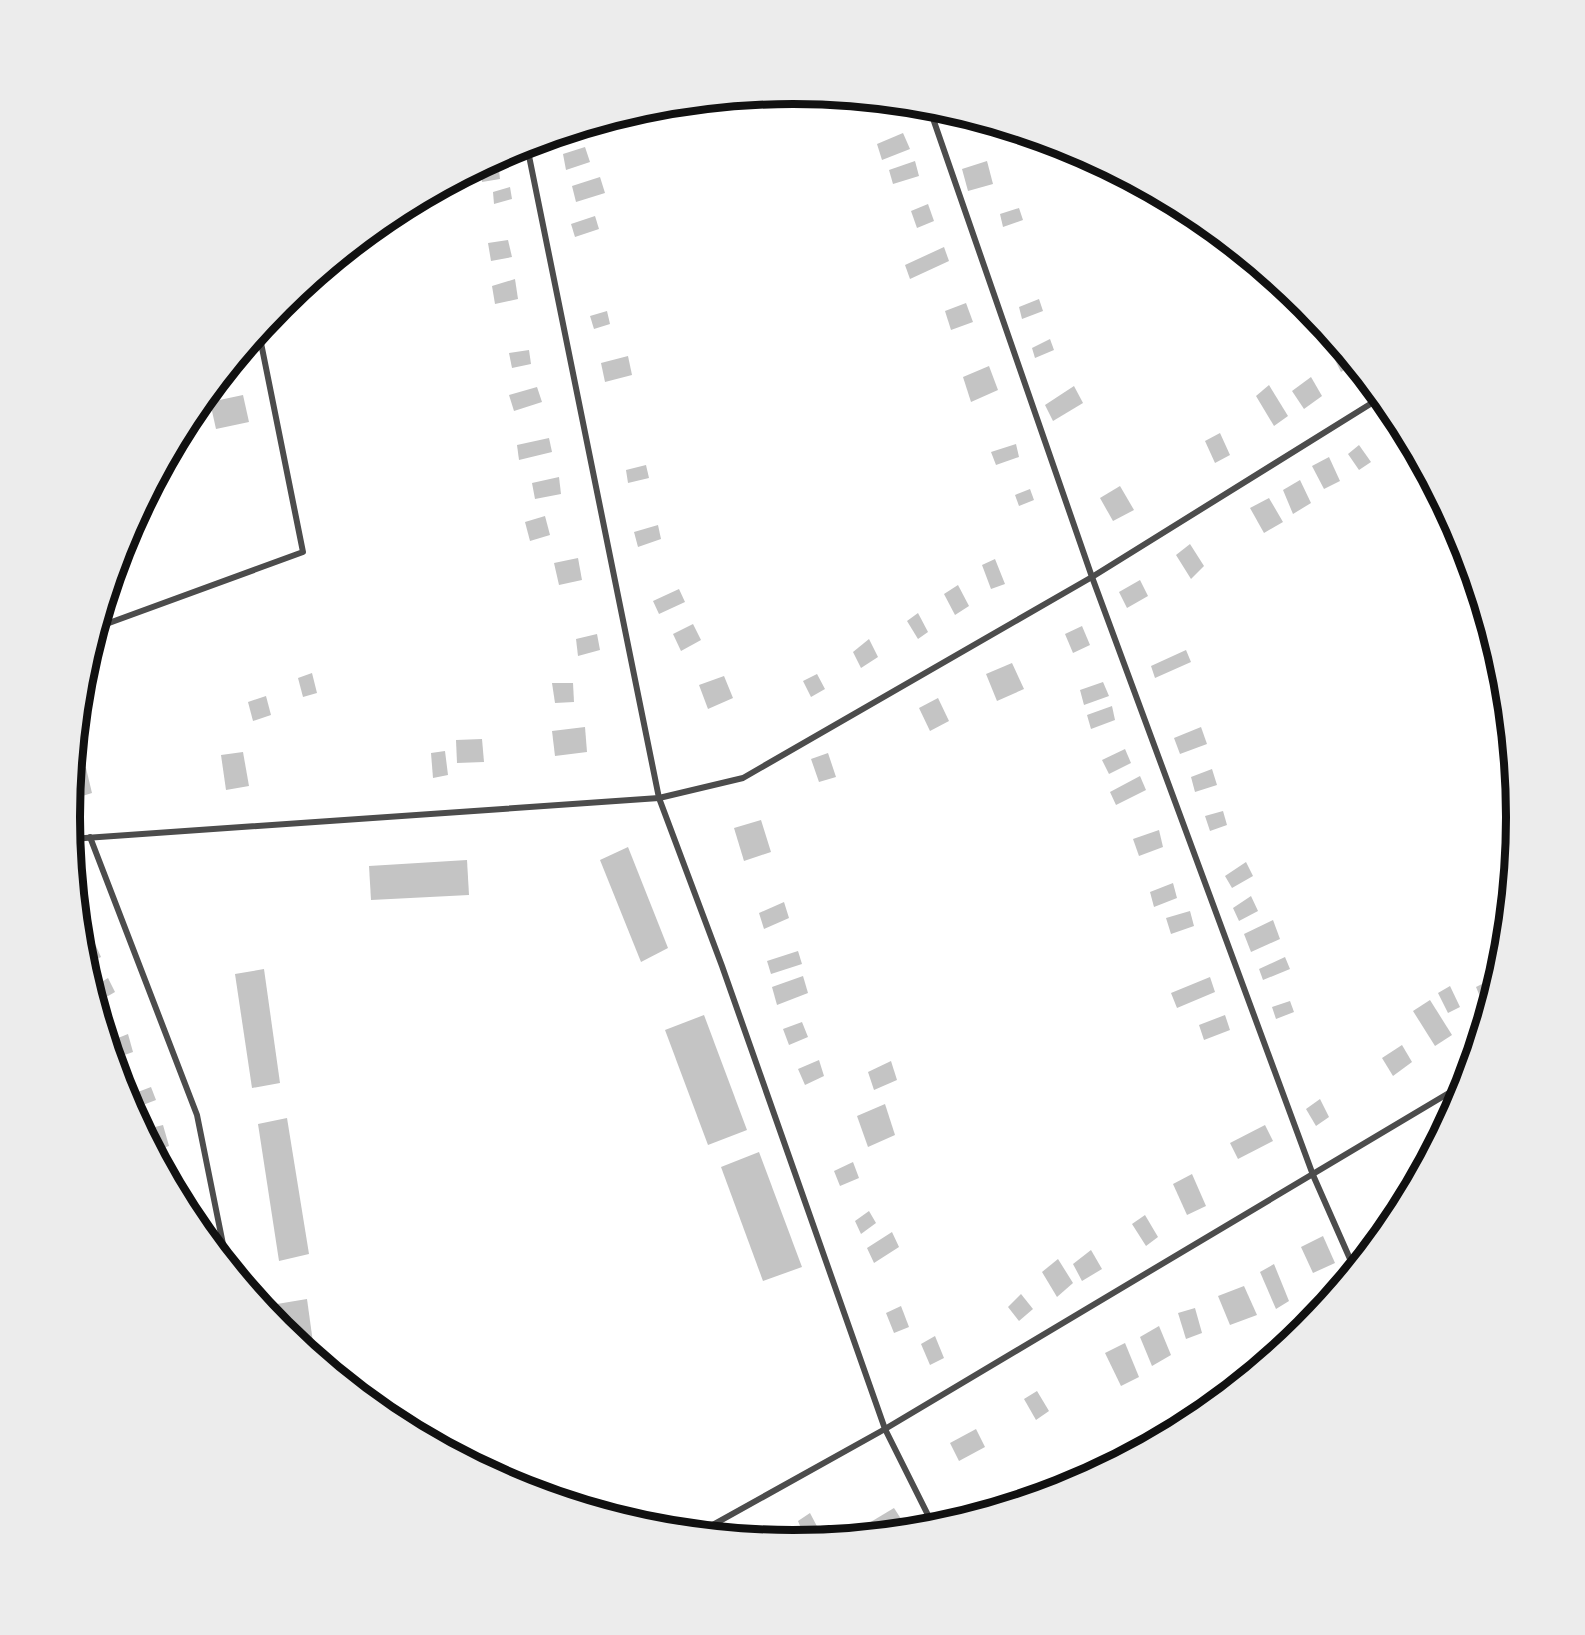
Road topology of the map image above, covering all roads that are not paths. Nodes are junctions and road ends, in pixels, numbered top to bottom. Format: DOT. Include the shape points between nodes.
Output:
graph roads {
  1 [pos="933,118"];
  2 [pos="529,155"];
  3 [pos="261,342"];
  4 [pos="1372,403"];
  5 [pos="1092,578"];
  6 [pos="107,624"];
  7 [pos="659,798"];
  8 [pos="90,837"];
  9 [pos="80,838"];
  10 [pos="1450,1093"];
  11 [pos="1313,1175"];
  12 [pos="224,1247"];
  13 [pos="1351,1261"];
  14 [pos="885,1429"];
  15 [pos="929,1517"];
  16 [pos="712,1525"];
  1 -- 5 [label="street"];
  2 -- 7 [label="street"];
  3 -- 6 [label="street" via="303,552"];
  4 -- 5 [label="street"];
  5 -- 7 [label="street" via="743,778"];
  5 -- 11 [label="street"];
  7 -- 8 [label="street"];
  7 -- 14 [label="street"];
  8 -- 9 [label="street"];
  8 -- 12 [label="street" via="197,1114"];
  10 -- 11 [label="street"];
  11 -- 13 [label="street"];
  11 -- 14 [label="street"];
  14 -- 15 [label="street"];
  14 -- 16 [label="street"];
}
